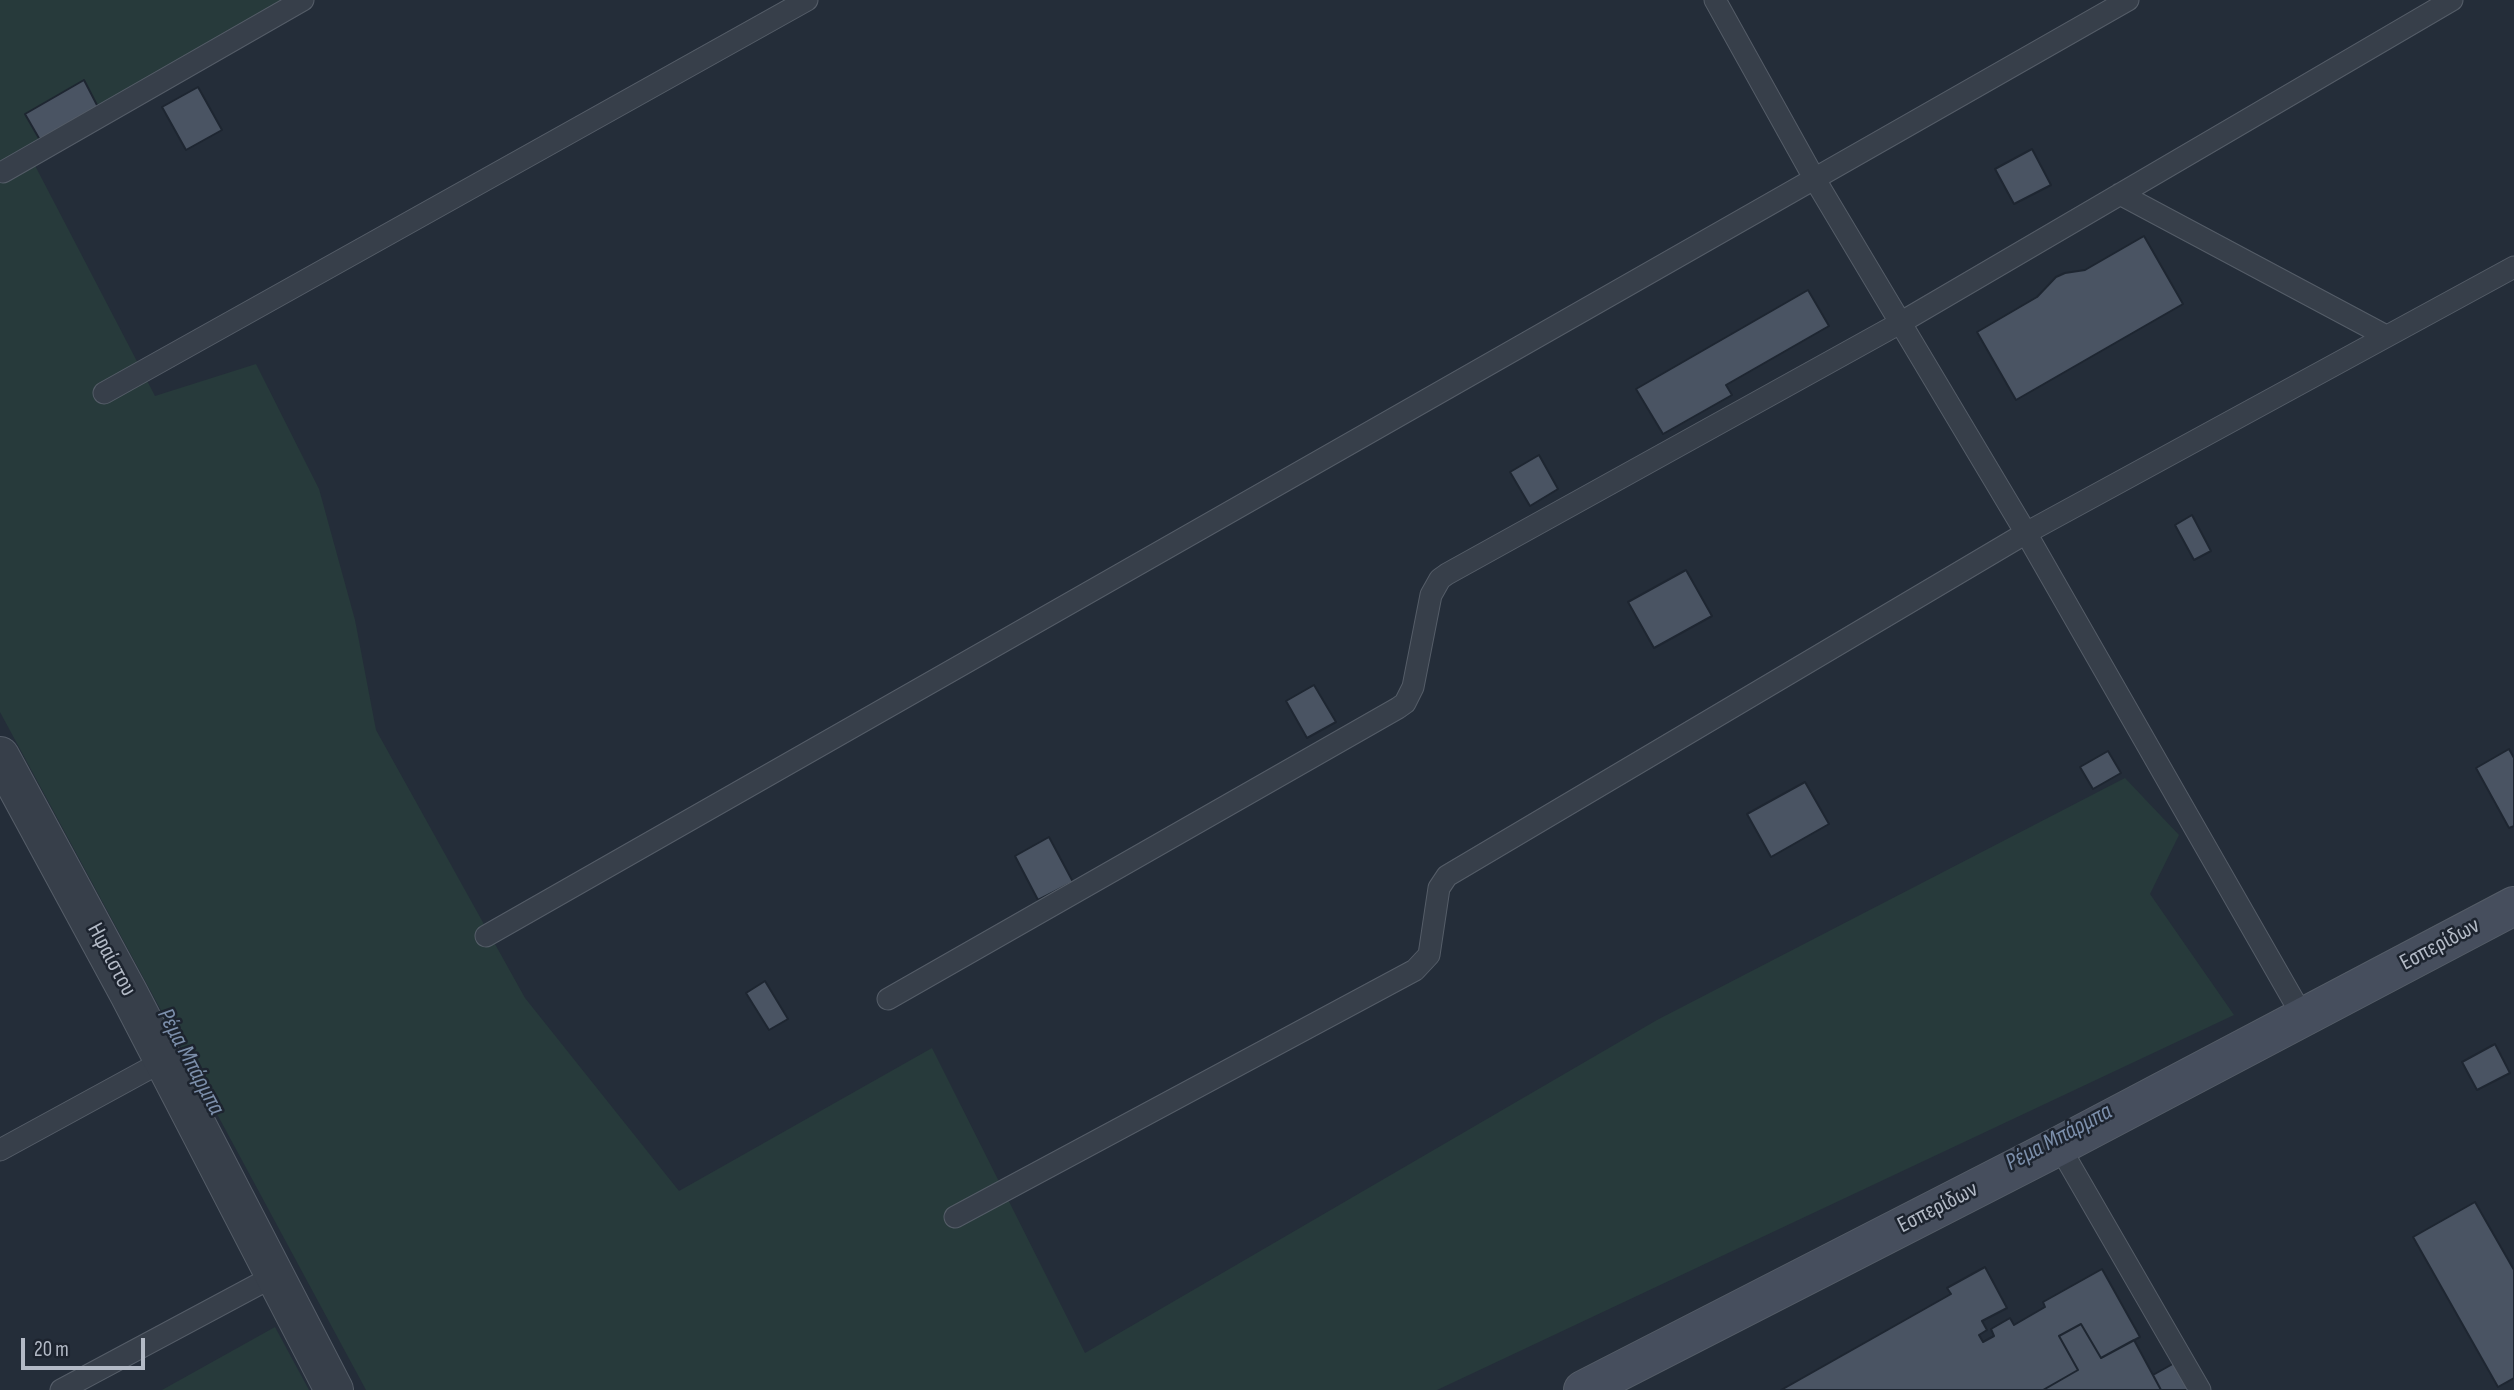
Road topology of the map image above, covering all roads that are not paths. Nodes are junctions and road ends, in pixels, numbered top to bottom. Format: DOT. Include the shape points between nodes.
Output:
graph roads {
  1 [pos="303,0"];
  2 [pos="807,0"];
  3 [pos="1715,0"];
  4 [pos="2128,0"];
  5 [pos="2452,0"];
  6 [pos="3,172"];
  7 [pos="1814,178"];
  8 [pos="2120,194"];
  9 [pos="2514,267"];
  10 [pos="1900,323"];
  11 [pos="2386,336"];
  12 [pos="104,393"];
  13 [pos="2026,533"];
  14 [pos="0,756"];
  15 [pos="2514,906"];
  16 [pos="485,936"];
  17 [pos="888,999"];
  18 [pos="2303,1017"];
  19 [pos="163,1061"];
  20 [pos="2059,1146"];
  21 [pos="0,1150"];
  22 [pos="955,1217"];
  23 [pos="274,1276"];
  24 [pos="61,1390"];
  25 [pos="334,1390"];
  26 [pos="1583,1390"];
  27 [pos="2200,1390"];
  1 -- 6 [label="lane"];
  2 -- 12 [label="lane"];
  3 -- 7 [label="lane"];
  4 -- 7 [label="lane"];
  5 -- 8 [label="lane"];
  7 -- 10 [label="lane"];
  7 -- 16 [label="lane"];
  8 -- 10 [label="lane"];
  8 -- 11 [label="lane"];
  9 -- 11 [label="lane"];
  10 -- 13 [label="lane"];
  10 -- 17 [label="lane" via="1447,574 1431,595 1413,687 1405,703"];
  11 -- 13 [label="lane"];
  13 -- 18 [label="lane"];
  13 -- 22 [label="lane" via="1447,876 1439,888 1429,954 1415,970"];
  14 -- 19 [label="street, Ηφαίστου"];
  15 -- 18 [label="street, Εσπερίδων"];
  18 -- 20 [label="street, Εσπερίδων"];
  19 -- 21 [label="lane"];
  19 -- 23 [label="street, Ηφαίστου"];
  20 -- 26 [label="street, Εσπερίδων"];
  20 -- 27 [label="lane"];
  23 -- 24 [label="lane"];
  23 -- 25 [label="street, Ηφαίστου"];
}
